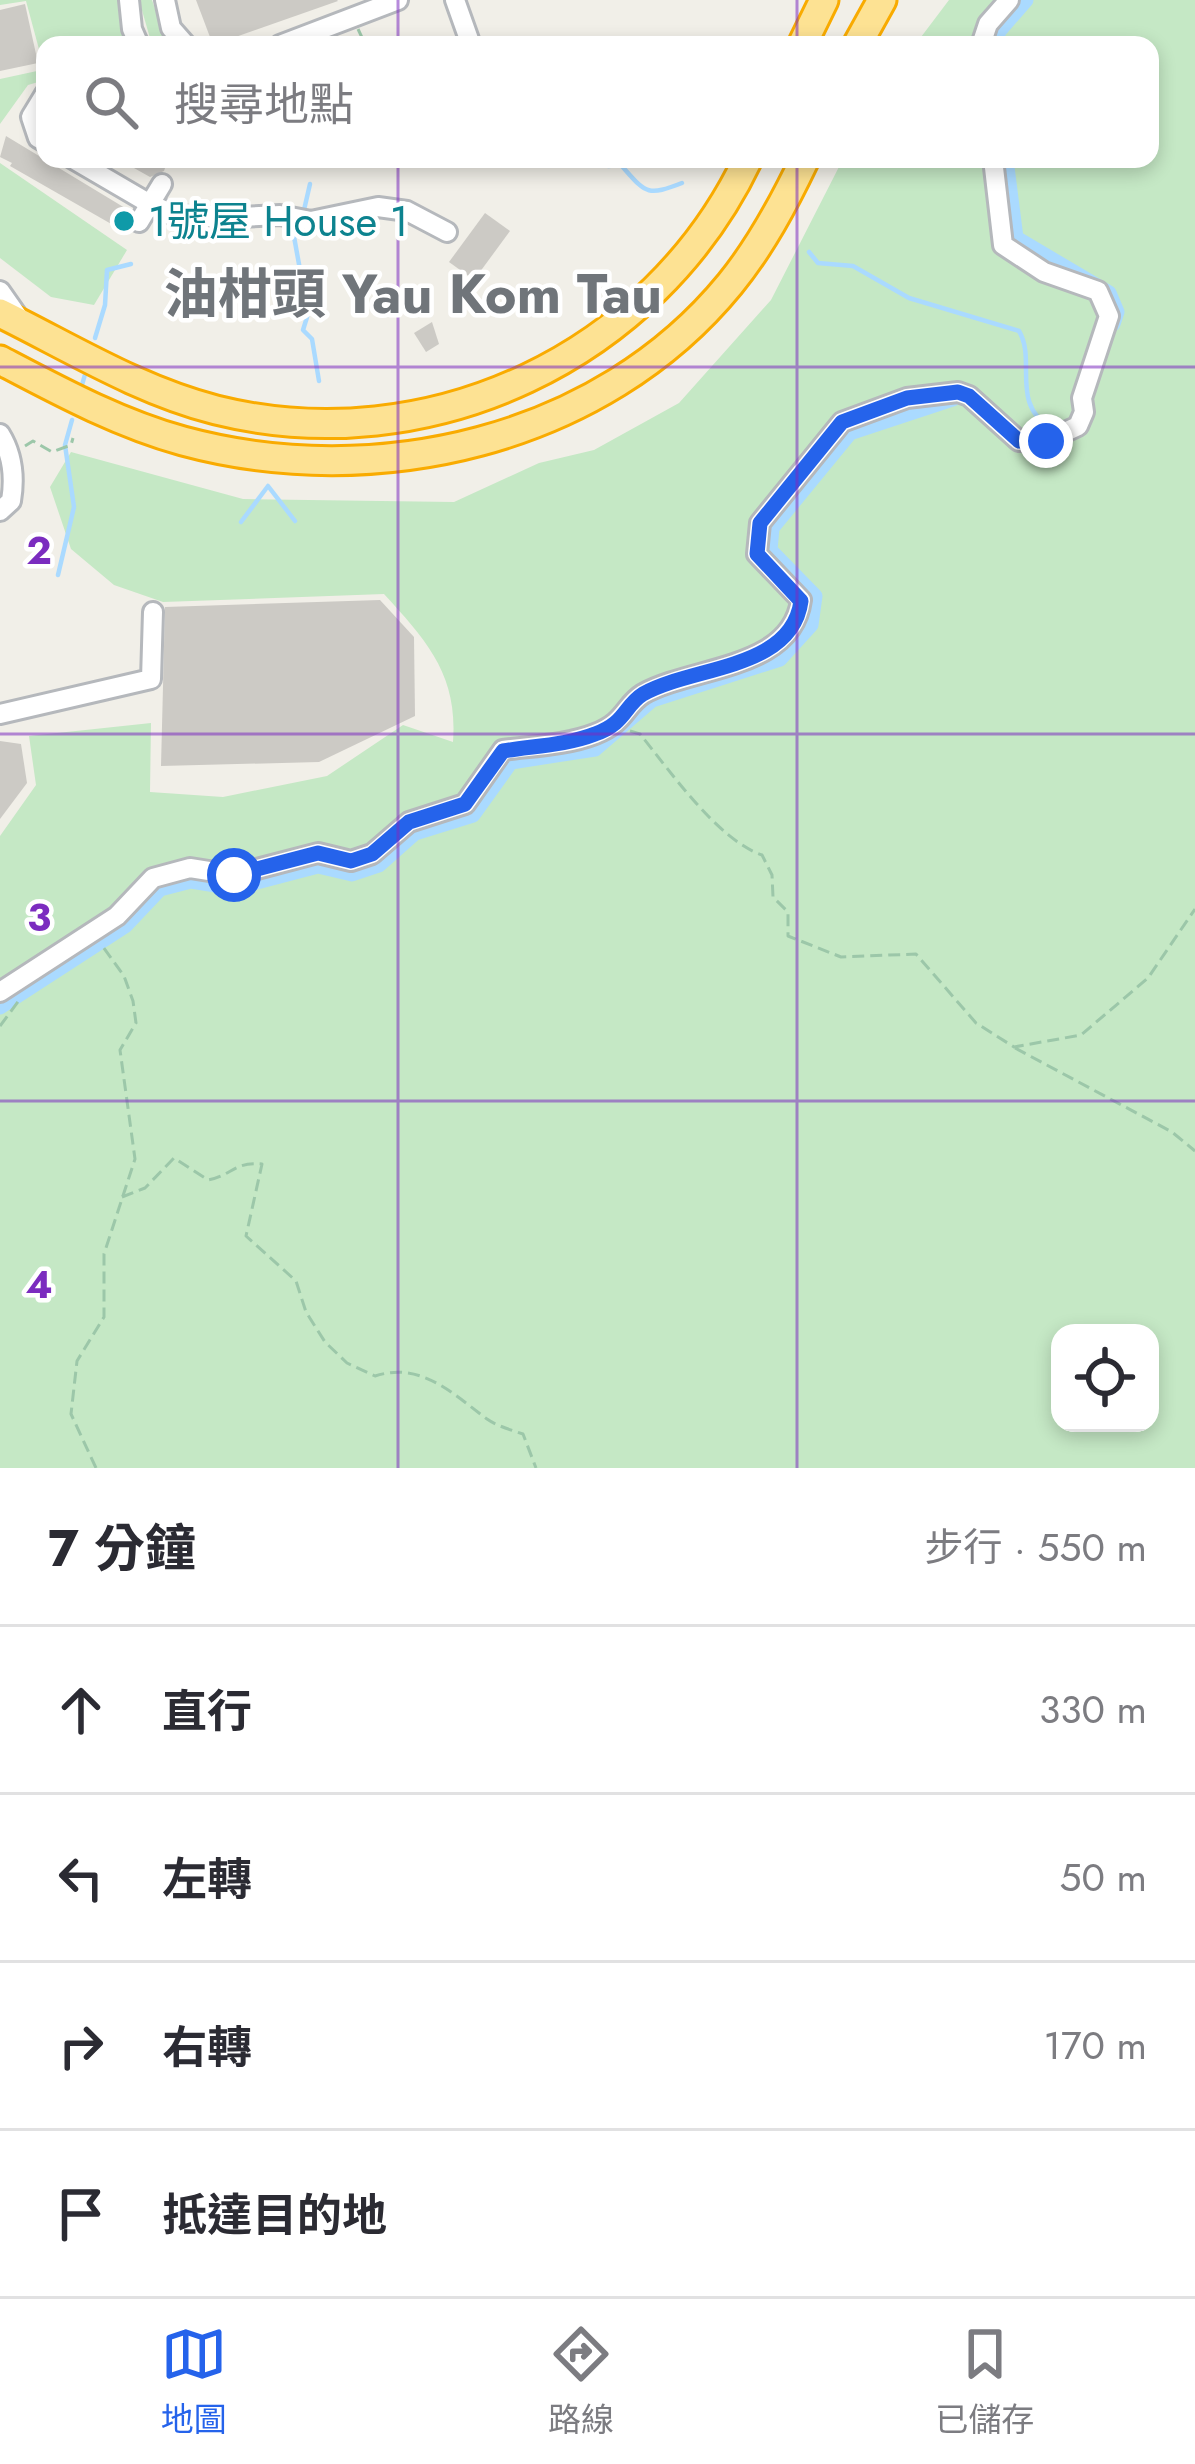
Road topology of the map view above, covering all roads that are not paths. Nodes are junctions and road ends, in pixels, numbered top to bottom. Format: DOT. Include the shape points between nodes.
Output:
graph roads {
  1 [pos="129,0"];
  2 [pos="165,0"];
  3 [pos="398,0"];
  4 [pos="455,0"];
  5 [pos="824,0"];
  6 [pos="882,0"];
  7 [pos="1009,0"];
  8 [pos="135,36"];
  9 [pos="179,36"];
  10 [pos="304,36"];
  11 [pos="468,36"];
  12 [pos="806,36"];
  13 [pos="862,36"];
  14 [pos="985,36"];
  15 [pos="89,168"];
  16 [pos="743,168"];
  17 [pos="800,168"];
  18 [pos="994,168"];
  19 [pos="163,184"];
  20 [pos="150,204"];
  21 [pos="139,222"];
  22 [pos="447,232"];
  23 [pos="0,291"];
  24 [pos="12,319"];
  25 [pos="0,360"];
  26 [pos="0,434"];
  27 [pos="0,511"];
  28 [pos="153,612"];
  29 [pos="0,714"];
  30 [pos="0,992"];
  1 -- 8 [label="street"];
  2 -- 9 [label="street"];
  3 -- 10 [label="street"];
  4 -- 11 [label="street"];
  5 -- 12 [label="highway"];
  6 -- 13 [label="highway"];
  7 -- 14 [label="street"];
  15 -- 20 [label="street"];
  16 -- 24 [label="highway" via="706,232 640,307 553,366 448,406 350,422 220,411 140,383"];
  17 -- 25 [label="highway" via="746,263 672,342 558,414 452,448 339,461 215,449 109,416"];
  18 -- 30 [label="street" via="1004,245 1044,272 1098,291 1109,316 1078,426 1046,441 1019,441 958,392 907,398 842,422 760,523 757,554 801,601 799,620 772,648 640,695 620,723 591,736 503,751 465,804 409,822 372,854 351,861 318,853 234,875 190,868 154,878 117,916"];
  19 -- 20 [label="street"];
  20 -- 21 [label="street"];
  20 -- 22 [label="street" via="176,214 299,221 378,207 407,211"];
  23 -- 24 [label="street"];
  26 -- 27 [label="street" via="14,483"];
  28 -- 29 [label="street" via="151,679"];
}
